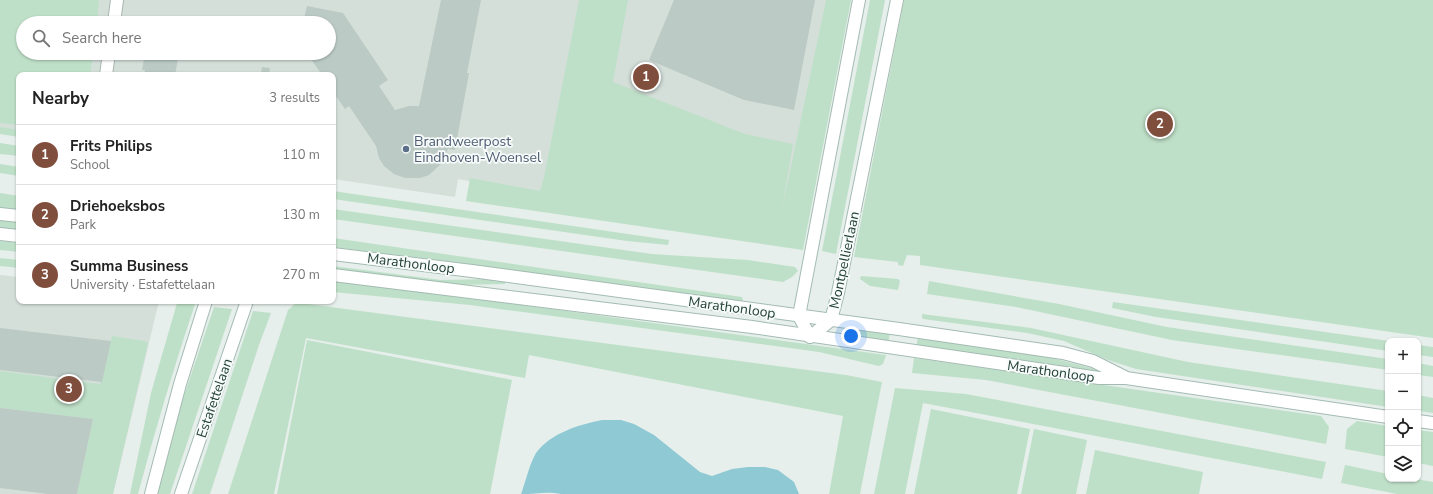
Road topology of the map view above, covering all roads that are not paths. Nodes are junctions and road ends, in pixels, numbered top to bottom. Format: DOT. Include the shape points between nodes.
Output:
graph roads {
  1 [pos="117,0"];
  2 [pos="859,0"];
  3 [pos="897,0"];
  4 [pos="115,16"];
  5 [pos="108,60"];
  6 [pos="106,72"];
  7 [pos="0,214"];
  8 [pos="16,216"];
  9 [pos="0,234"];
  10 [pos="16,236"];
  11 [pos="336,254"];
  12 [pos="336,275"];
  13 [pos="205,304"];
  14 [pos="245,304"];
  15 [pos="800,316"];
  16 [pos="831,320"];
  17 [pos="810,337"];
  18 [pos="1126,378"];
  19 [pos="1385,417"];
  20 [pos="1421,421"];
  21 [pos="1433,423"];
  22 [pos="151,494"];
  23 [pos="181,494"];
  1 -- 4 [label="main road"];
  2 -- 15 [label="main road"];
  3 -- 16 [label="main road, Montpellierlaan"];
  5 -- 6 [label="main road"];
  7 -- 8 [label="main road"];
  9 -- 10 [label="main road"];
  11 -- 15 [label="main road, Marathonloop"];
  12 -- 17 [label="main road, Marathonloop" via="744,326"];
  13 -- 22 [label="main road" via="180,384"];
  14 -- 23 [label="main road, Estafettelaan"];
  15 -- 16 [label="main road, Marathonloop"];
  15 -- 17 [label="main road"];
  16 -- 17 [label="main road, Montpellierlaan"];
  16 -- 18 [label="main road, Marathonloop" via="1063,353 1093,361"];
  17 -- 18 [label="main road, Marathonloop" via="1099,378"];
  18 -- 19 [label="main road, Marathonloop"];
  20 -- 21 [label="main road"];
}
